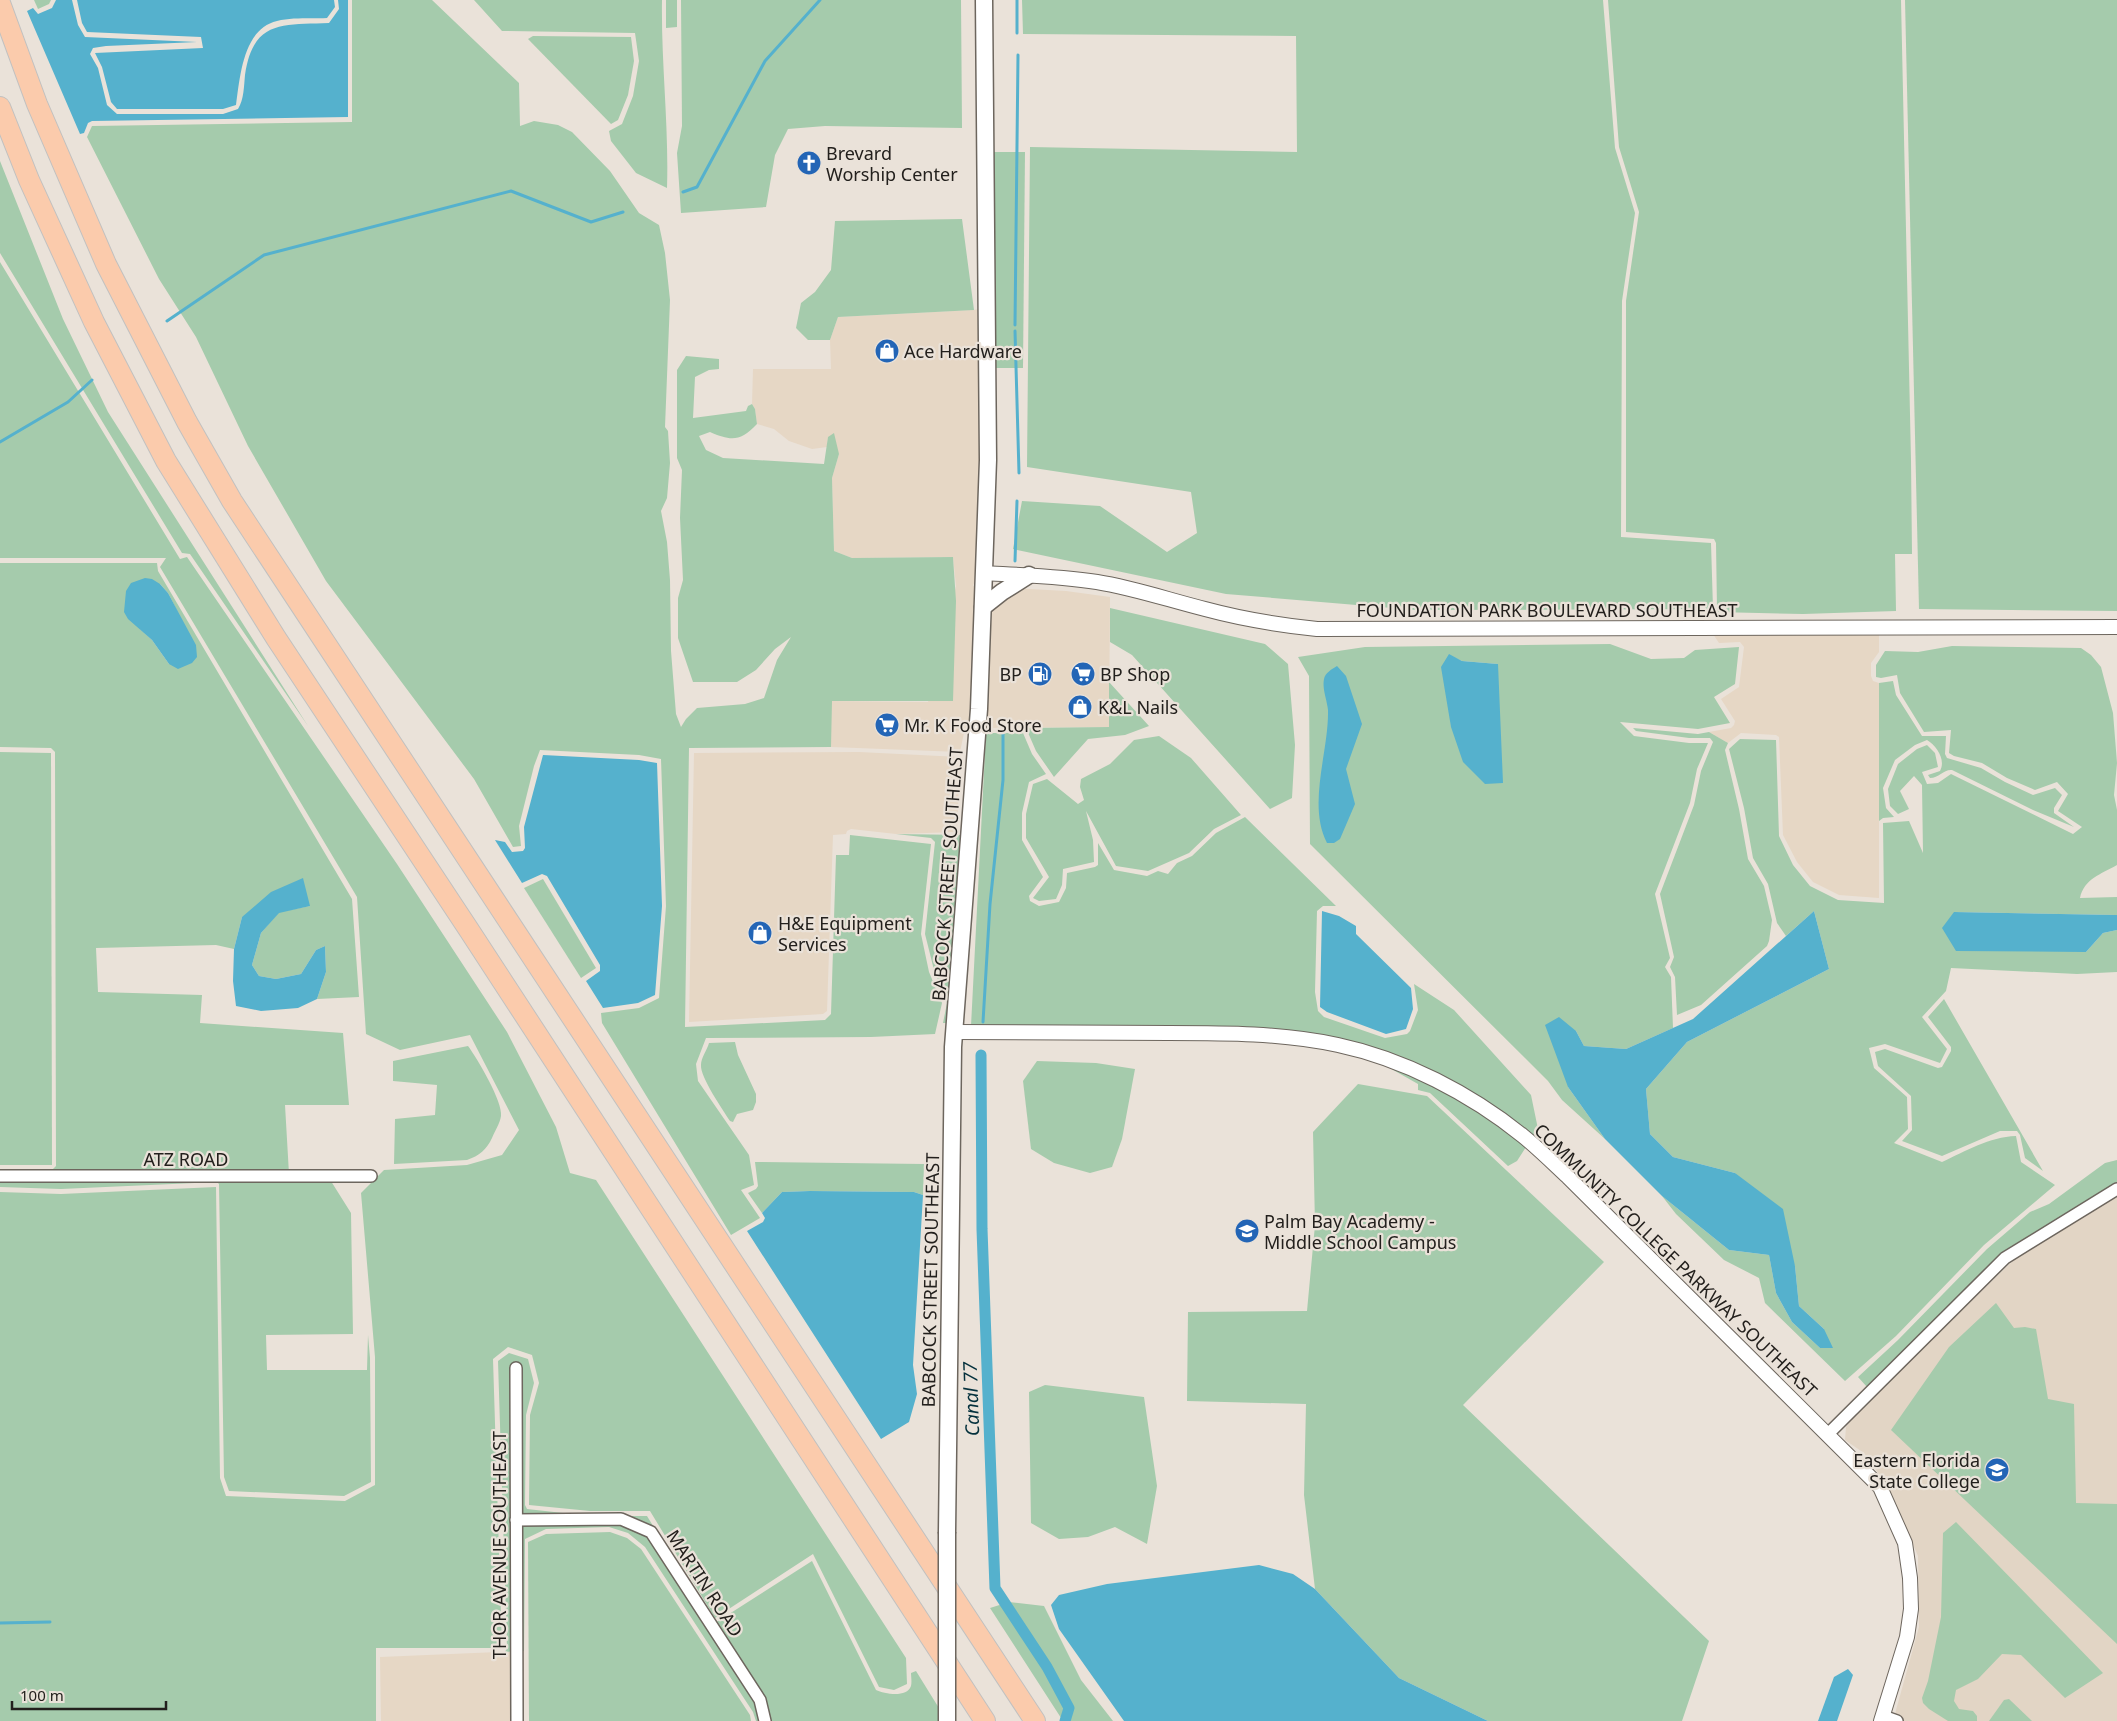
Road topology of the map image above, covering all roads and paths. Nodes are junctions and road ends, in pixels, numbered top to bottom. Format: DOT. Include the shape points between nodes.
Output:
graph roads {
  1 [pos="984,0"];
  2 [pos="0,3"];
  3 [pos="0,107"];
  4 [pos="983,573"];
  5 [pos="1029,575"];
  6 [pos="983,607"];
  7 [pos="2117,627"];
  8 [pos="954,1032"];
  9 [pos="0,1176"];
  10 [pos="371,1176"];
  11 [pos="2117,1189"];
  12 [pos="516,1368"];
  13 [pos="1827,1434"];
  14 [pos="516,1520"];
  15 [pos="1882,1718"];
  16 [pos="517,1721"];
  17 [pos="765,1721"];
  18 [pos="947,1721"];
  19 [pos="985,1721"];
  20 [pos="1035,1721"];
  21 [pos="1897,1721"];
  1 -- 4 [label="main road, BABCOCK STREET SOUTHEAST" via="988,460"];
  2 -- 20 [label="highway" via="37,104 106,264 187,422 232,501"];
  3 -- 19 [label="highway" via="29,180 94,322 172,469 276,638"];
  4 -- 5 [label="street, FOUNDATION PARK BOULEVARD SOUTHEAST"];
  4 -- 6 [label="main road, BABCOCK STREET SOUTHEAST"];
  5 -- 6 [label="main road"];
  5 -- 7 [label="street, FOUNDATION PARK BOULEVARD SOUTHEAST" via="1097,582 1269,624 1317,629"];
  6 -- 8 [label="main road, BABCOCK STREET SOUTHEAST" via="975,776"];
  8 -- 13 [label="street, COMMUNITY COLLEGE PARKWAY SOUTHEAST" via="1276,1036 1338,1045 1414,1071 1464,1095 1523,1136"];
  8 -- 18 [label="main road, BABCOCK STREET SOUTHEAST, bridge"];
  9 -- 10 [label="street, ATZ ROAD"];
  11 -- 13 [label="street" via="2005,1258"];
  12 -- 14 [label="street, THOR AVENUE SOUTHEAST"];
  13 -- 15 [label="street, COMMUNITY COLLEGE PARKWAY SOUTHEAST" via="1880,1487 1905,1543 1910,1578 1910,1619"];
  14 -- 16 [label="street, THOR AVENUE SOUTHEAST"];
  14 -- 17 [label="street, MARTIN ROAD" via="622,1519 651,1532 760,1700"];
  15 -- 21 [label="street"];
}
